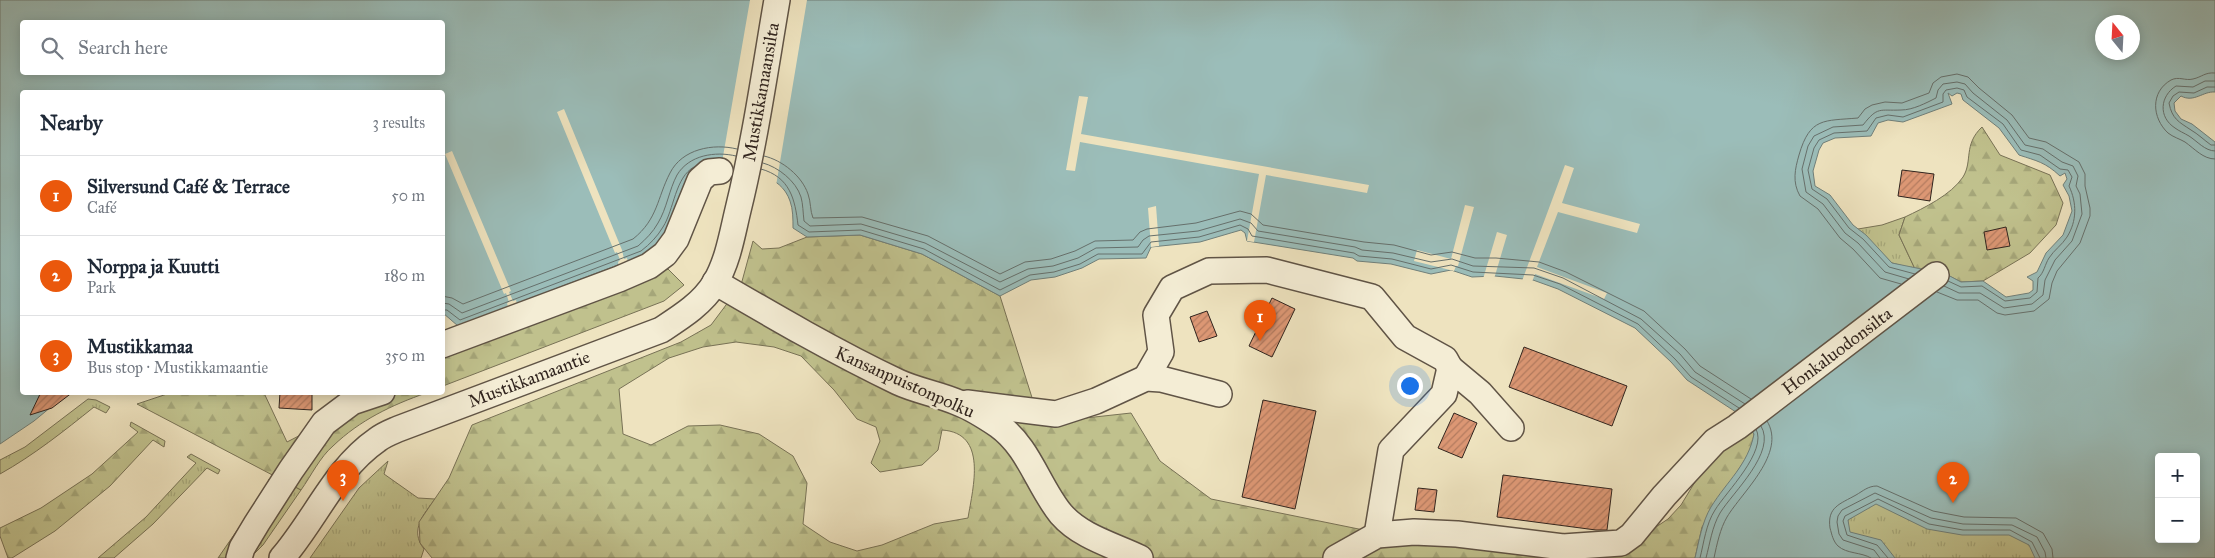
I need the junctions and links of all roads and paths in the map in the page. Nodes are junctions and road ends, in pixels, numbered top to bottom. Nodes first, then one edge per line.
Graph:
1 (777, 0) edge
2 (720, 171) dead end
3 (744, 184) joint
4 (1936, 275) dead end
5 (715, 282) junction
6 (445, 344) edge
7 (1450, 368) junction
8 (1146, 378) junction
9 (1219, 394) dead end
10 (373, 395) edge
11 (960, 403) junction
12 (1511, 428) dead end
13 (1377, 535) junction
14 (239, 558) edge
15 (282, 558) edge
16 (1140, 558) edge
17 (1336, 558) edge

1 - 3 street, Mustikkamaansilta
2 - 6 street
3 - 5 street, Mustikkamaantie
4 - 13 street, Honkaluodonsilta
5 - 11 street, Kansanpuistonpolku
5 - 15 street, Mustikkamaantie
7 - 8 street
7 - 12 street
7 - 13 street
8 - 9 street
8 - 11 street
10 - 14 street
11 - 16 street, Kansanpuistonpolku
13 - 17 street

